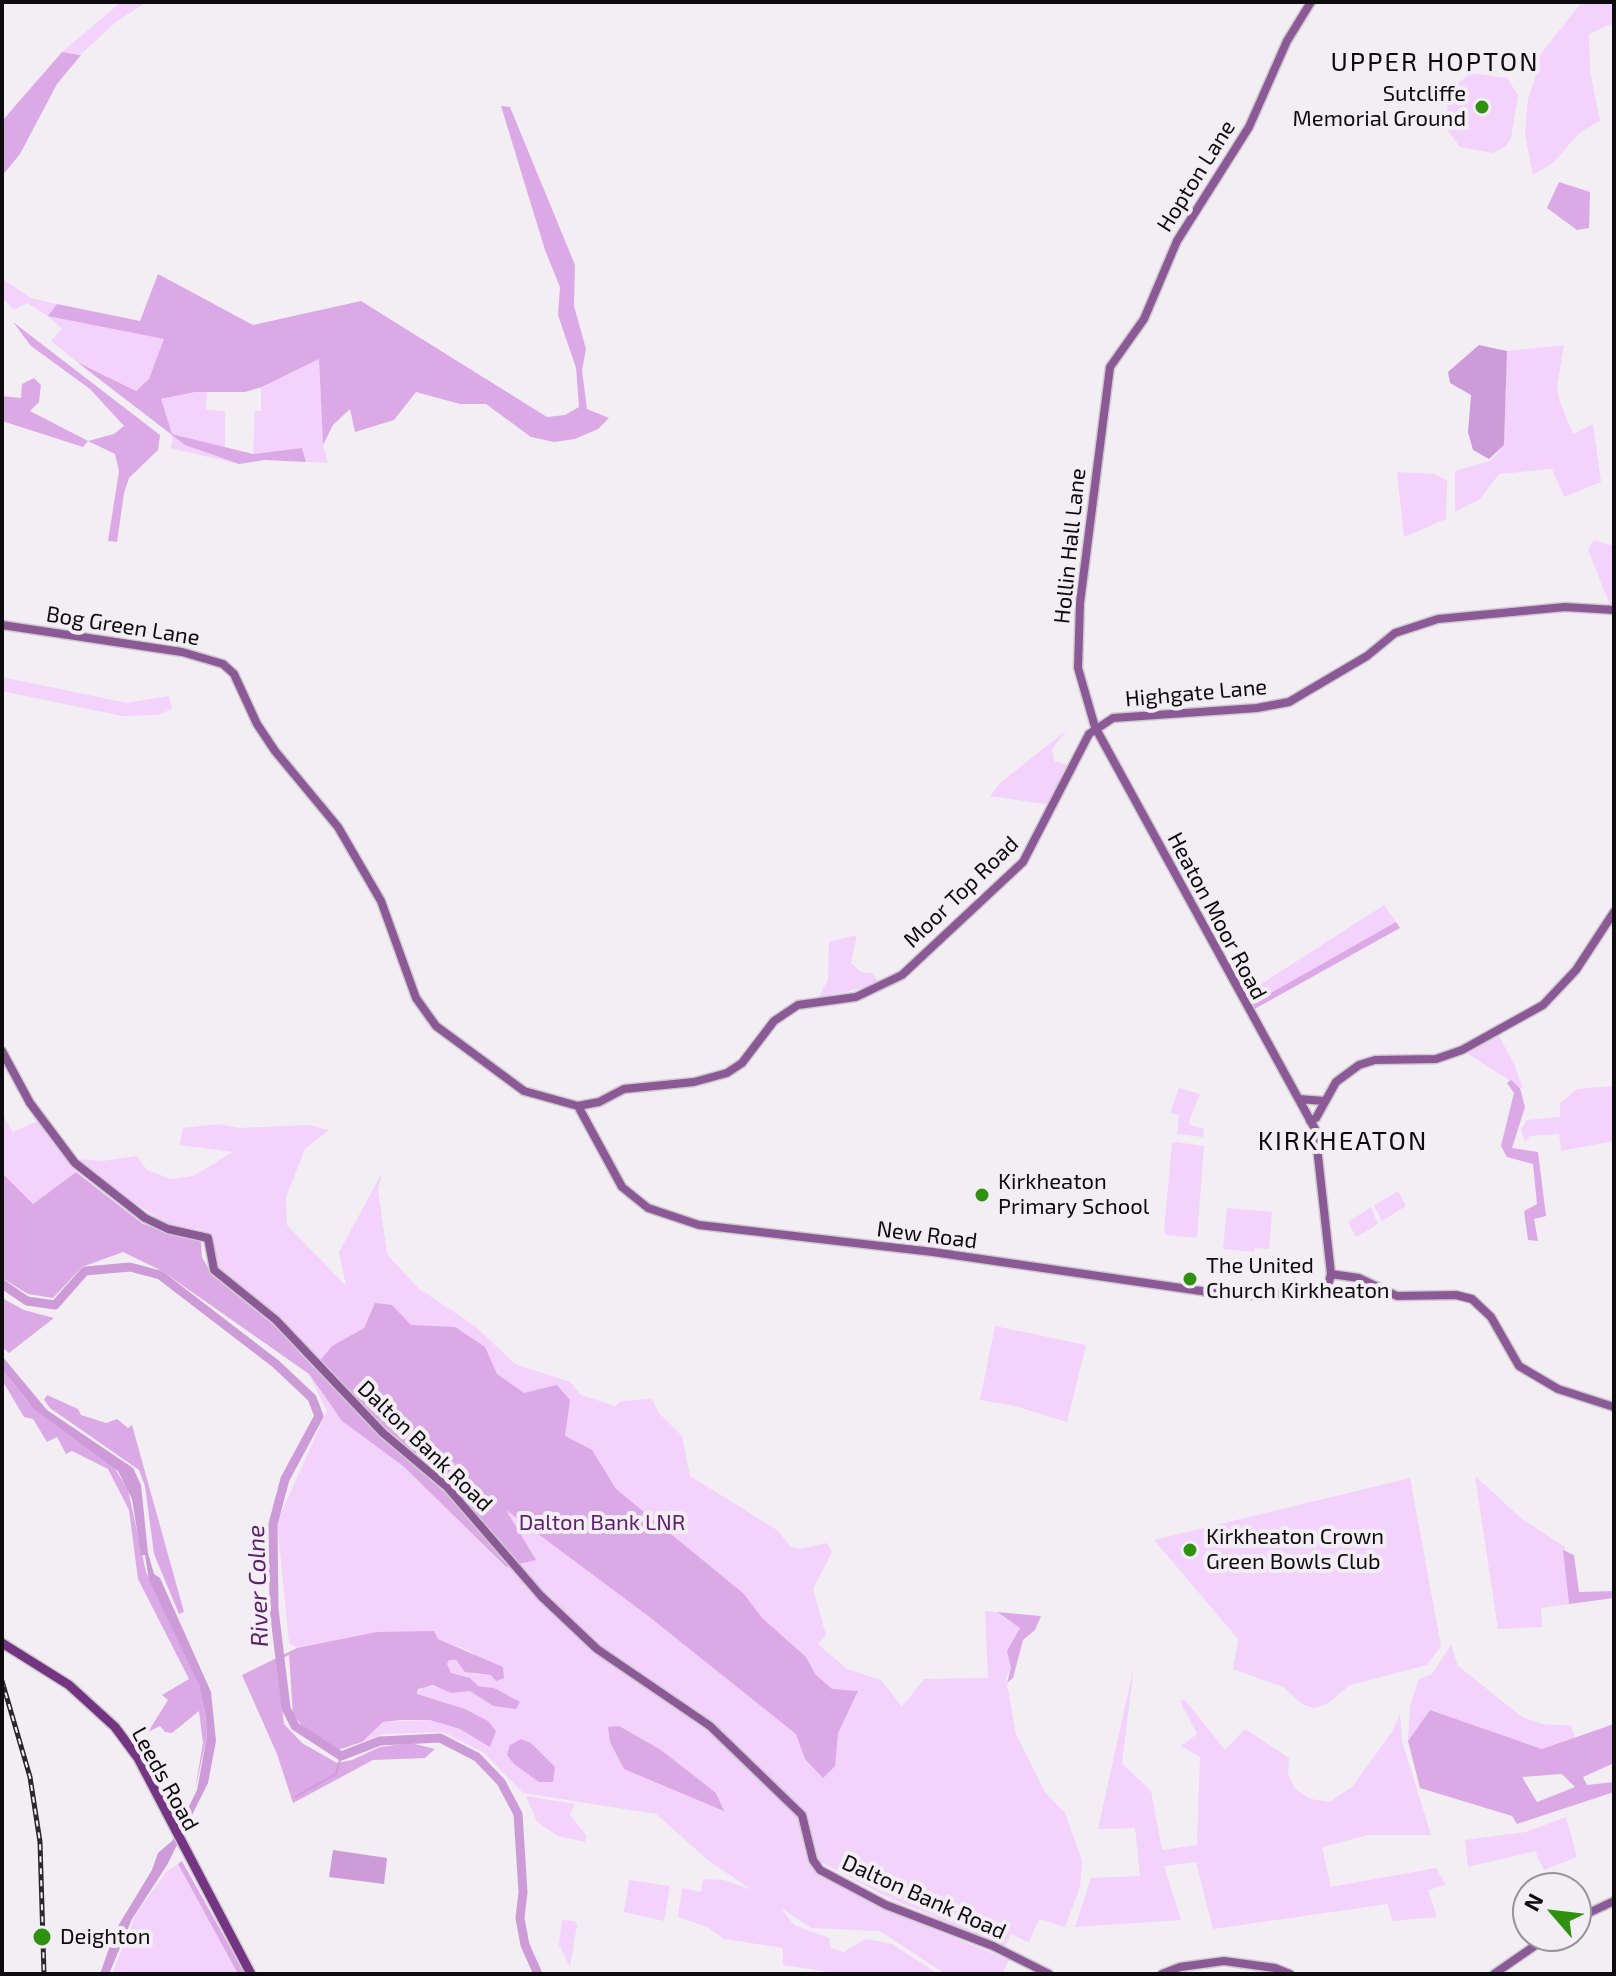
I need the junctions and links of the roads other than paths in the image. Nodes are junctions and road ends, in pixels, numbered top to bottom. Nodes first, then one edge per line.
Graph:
1 (1311, 2) edge
2 (1110, 367) joint
3 (1614, 610) edge
4 (2, 625) edge
5 (1095, 727) junction
6 (1614, 912) edge
7 (2, 1051) edge
8 (1299, 1099) junction
9 (1324, 1101) junction
10 (578, 1106) junction
11 (1310, 1121) junction
12 (1331, 1274) junction
13 (1614, 1407) edge
14 (2, 1643) edge
15 (1614, 1901) edge
16 (1592, 1911) edge
17 (1526, 1952) edge
18 (1047, 1973) edge
19 (251, 1974) edge
20 (1162, 1974) edge
21 (1290, 1974) edge
22 (1494, 1974) edge

1 - 2 street, Hopton Lane
2 - 5 street, Hollin Hall Lane
3 - 5 street, Highgate Lane
4 - 10 street, Bog Green Lane
5 - 8 street, Heaton Moor Road
5 - 10 street, Moor Top Road
6 - 9 street
7 - 18 street, Dalton Bank Road
8 - 9 street
8 - 11 street, Heaton Moor Road
9 - 11 street
10 - 12 street, New Road
11 - 12 street, Heaton Moor Road
12 - 13 street
14 - 19 main road, Leeds Road
15 - 16 street
17 - 22 street
20 - 21 street

